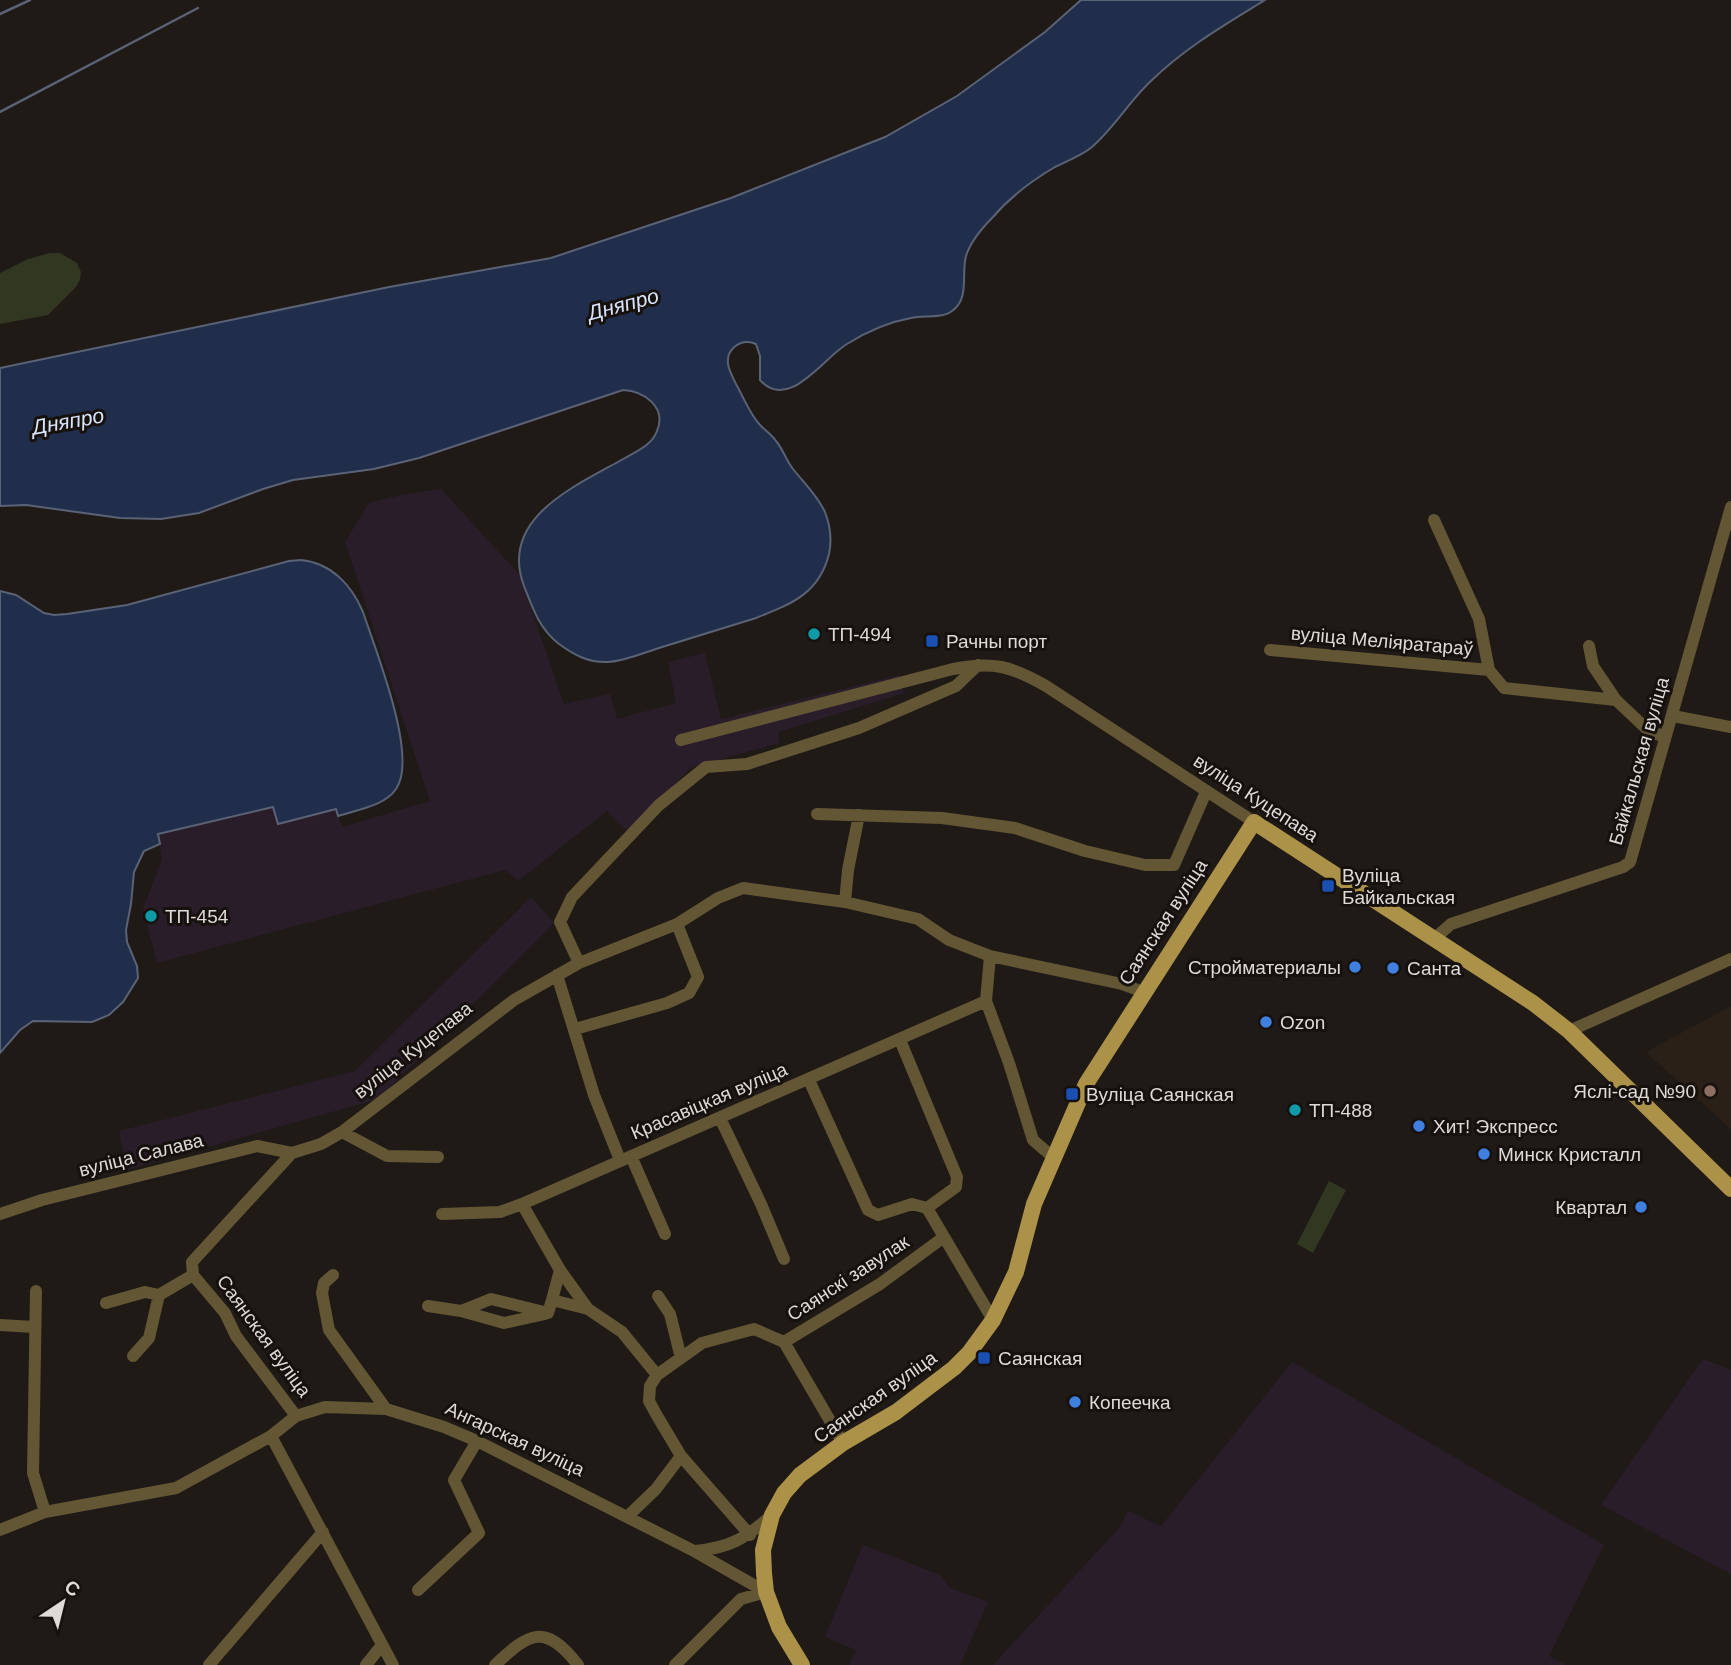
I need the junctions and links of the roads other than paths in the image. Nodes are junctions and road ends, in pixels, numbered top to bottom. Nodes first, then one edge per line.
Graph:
1 (1731, 506) edge
2 (1434, 520) dead end
3 (1589, 646) dead end
4 (1270, 650) dead end
5 (978, 664) junction
6 (1489, 670) junction
7 (1616, 700) junction
8 (1672, 716) junction
9 (1731, 727) edge
10 (1667, 735) junction
11 (681, 740) dead end
12 (1206, 792) junction
13 (817, 814) dead end
14 (859, 815) junction
15 (1254, 822) junction
16 (845, 902) junction
17 (677, 924) junction
18 (1434, 939) junction
19 (990, 956) junction
20 (1731, 959) edge
21 (579, 963) junction
22 (557, 975) junction
23 (1143, 992) junction
24 (986, 1001) junction
25 (575, 1029) junction
26 (1569, 1031) junction
27 (900, 1040) junction
28 (809, 1080) junction
29 (720, 1118) junction
30 (342, 1132) junction
31 (292, 1153) junction
32 (438, 1157) dead end
33 (625, 1158) junction
34 (1054, 1158) junction
35 (1731, 1189) edge
36 (522, 1205) junction
37 (927, 1208) junction
38 (0, 1214) edge
39 (442, 1214) dead end
40 (665, 1234) dead end
41 (944, 1237) junction
42 (784, 1259) dead end
43 (560, 1270) junction
44 (193, 1275) junction
45 (333, 1275) dead end
46 (36, 1291) dead end
47 (159, 1295) junction
48 (658, 1296) dead end
49 (552, 1300) junction
50 (106, 1303) dead end
51 (428, 1306) dead end
52 (588, 1309) junction
53 (461, 1311) junction
54 (548, 1313) junction
55 (993, 1320) junction
56 (0, 1325) edge
57 (34, 1327) junction
58 (784, 1342) junction
59 (133, 1356) dead end
60 (681, 1358) junction
61 (657, 1374) junction
62 (386, 1409) junction
63 (296, 1416) junction
64 (271, 1436) junction
65 (477, 1441) junction
66 (843, 1443) junction
67 (681, 1456) junction
68 (45, 1512) junction
69 (772, 1515) junction
70 (627, 1517) junction
71 (0, 1530) edge
72 (323, 1532) junction
73 (750, 1535) junction
74 (694, 1551) junction
75 (418, 1590) dead end
76 (766, 1592) junction
77 (382, 1645) junction
78 (209, 1665) edge
79 (366, 1665) edge
80 (393, 1665) edge
81 (495, 1665) edge
82 (578, 1665) edge
83 (675, 1665) edge
84 (802, 1665) edge

1 - 8 street, Байкальская вуліца
2 - 6 street, вуліца Меліяратараў
3 - 7 street
4 - 6 street, вуліца Меліяратараў
5 - 11 street, вуліца Куцепава
5 - 12 street, вуліца Куцепава
5 - 21 street
6 - 7 street, вуліца Меліяратараў
7 - 10 street
8 - 9 street
8 - 10 street, Байкальская вуліца
10 - 18 street, Байкальская вуліца
12 - 14 street
12 - 15 street, вуліца Куцепава
13 - 14 street
14 - 16 street
15 - 18 main road, вуліца Куцепава
15 - 23 main road, Саянская вуліца
16 - 17 street
16 - 19 street
17 - 21 street
17 - 25 street
18 - 26 main road, вуліца Куцепава
19 - 23 street
19 - 24 street
20 - 26 street
21 - 22 street
22 - 25 street
22 - 30 street, вуліца Куцепава
23 - 34 main road, Саянская вуліца
24 - 27 street, Красавіцкая вуліца
24 - 34 street
25 - 33 street
26 - 35 main road, вуліца Куцепава
27 - 28 street, Красавіцкая вуліца
27 - 37 street
28 - 29 street, Красавіцкая вуліца
28 - 37 street
29 - 33 street, Красавіцкая вуліца
29 - 42 street
30 - 31 street, вуліца Куцепава
30 - 32 street
31 - 38 street, вуліца Салава
31 - 44 street, Саянская вуліца
33 - 36 street, Красавіцкая вуліца
33 - 40 street
34 - 55 main road, Саянская вуліца
36 - 39 street, Красавіцкая вуліца
36 - 43 street
37 - 41 street
41 - 55 street
41 - 58 street, Саянскі завулак
43 - 49 street
43 - 52 street
44 - 47 street
44 - 63 street, Саянская вуліца
45 - 62 street
46 - 57 street
47 - 50 street
47 - 59 street
48 - 60 street
49 - 52 street
49 - 54 street
51 - 53 street
52 - 61 street
53 - 54 street
53 - 54 street
55 - 66 main road, Саянская вуліца
56 - 57 street
57 - 68 street
58 - 60 street, Саянскі завулак
58 - 66 street
60 - 61 street, Саянскі завулак
61 - 67 street
62 - 63 street, Ангарская вуліца
62 - 65 street, Ангарская вуліца
63 - 64 street, Ангарская вуліца
64 - 68 street, Ангарская вуліца
64 - 72 street
65 - 70 street, Ангарская вуліца
65 - 75 street
66 - 69 main road, Саянская вуліца
67 - 70 street
67 - 73 street
68 - 71 street, Ангарская вуліца
69 - 73 street
69 - 76 main road, Саянская вуліца
70 - 74 street, Ангарская вуліца
72 - 77 street
72 - 78 street
73 - 74 street
74 - 76 street, Ангарская вуліца
76 - 83 street
76 - 84 main road
77 - 79 street
77 - 80 street
81 - 82 street

